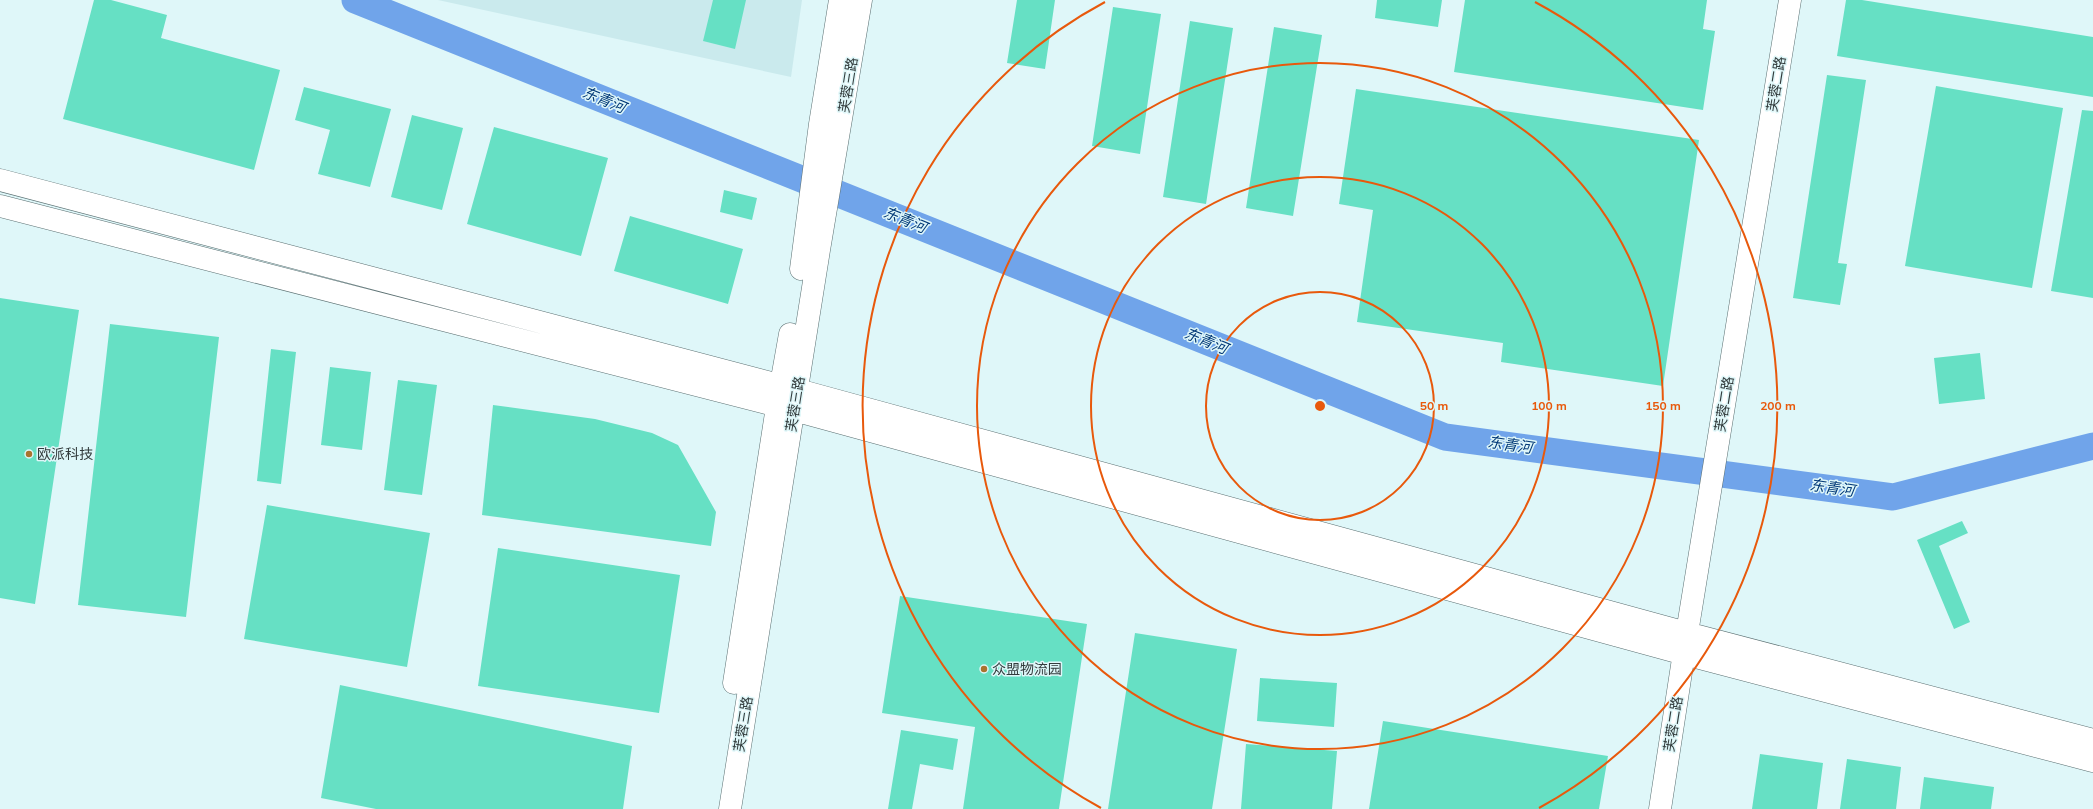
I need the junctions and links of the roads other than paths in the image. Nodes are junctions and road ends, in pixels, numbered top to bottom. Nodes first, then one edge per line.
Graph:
1 (840, 0) edge
2 (861, 0) edge
3 (1790, 0) edge
4 (831, 125) junction
5 (0, 180) edge
6 (0, 206) edge
7 (787, 398) junction
8 (1685, 644) junction
9 (2093, 740) edge
10 (2093, 761) edge
11 (714, 809) edge
12 (730, 809) edge
13 (1660, 809) edge

1 - 4 main road, 芙蓉三路
2 - 4 main road, 芙蓉三路
3 - 8 main road, 芙蓉二路
4 - 7 main road, 芙蓉三路
5 - 7 main road
6 - 7 main road
7 - 8 main road
7 - 11 main road, 芙蓉三路
7 - 12 main road, 芙蓉三路
8 - 9 main road
8 - 10 main road
8 - 13 main road, 芙蓉二路

